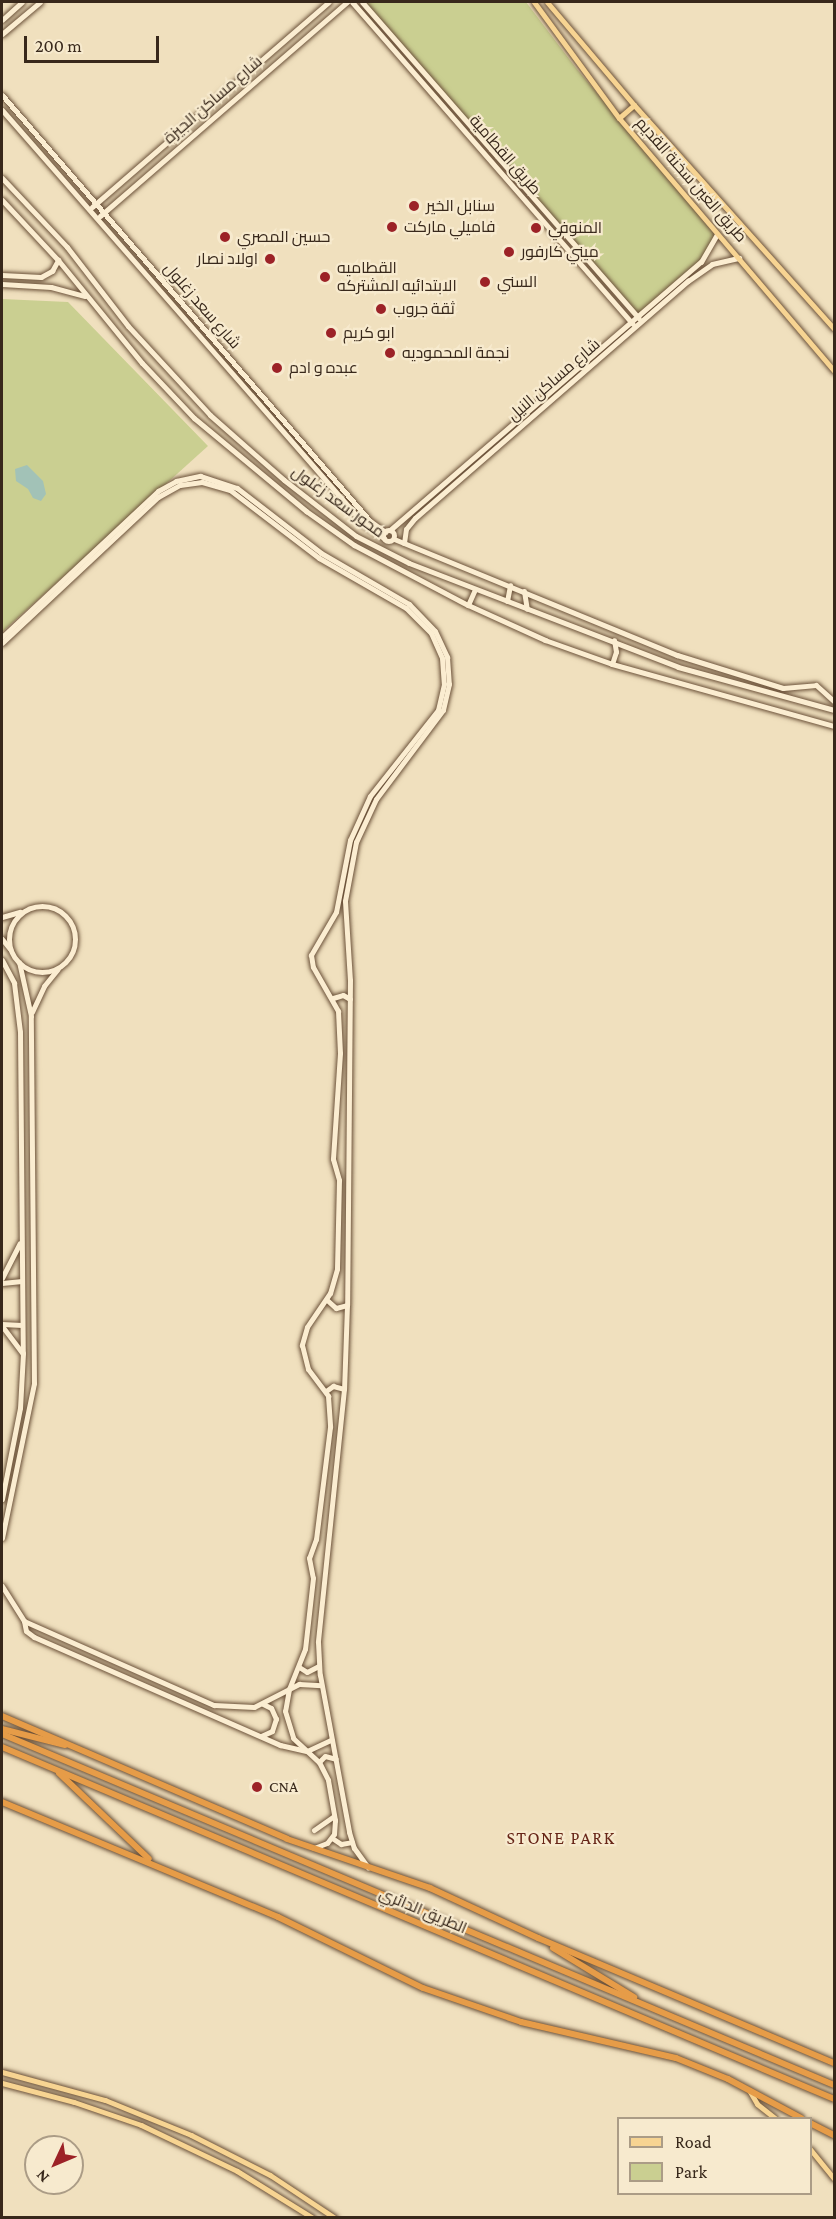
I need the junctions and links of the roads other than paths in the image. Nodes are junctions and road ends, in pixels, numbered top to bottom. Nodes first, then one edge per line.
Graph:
1 (22, 2) edge
2 (40, 2) edge
3 (329, 2) edge
4 (347, 2) edge
5 (352, 2) edge
6 (362, 2) edge
7 (534, 2) edge
8 (548, 2) edge
9 (2, 20) edge
10 (2, 34) edge
11 (2, 95) edge
12 (634, 105) junction
13 (2, 110) edge
14 (619, 118) junction
15 (2, 178) edge
16 (2, 200) edge
17 (95, 205) junction
18 (89, 210) junction
19 (103, 213) junction
20 (96, 219) junction
21 (717, 234) junction
22 (739, 258) junction
23 (58, 260) junction
24 (2, 275) edge
25 (41, 277) junction
26 (2, 284) edge
27 (43, 287) junction
28 (87, 297) junction
29 (640, 319) junction
30 (634, 325) junction
31 (834, 329) edge
32 (834, 371) edge
33 (173, 376) junction
34 (165, 387) junction
35 (360, 508) junction
36 (354, 513) junction
37 (388, 531) junction
38 (384, 538) junction
39 (394, 539) junction
40 (404, 543) junction
41 (510, 585) junction
42 (475, 589) junction
43 (524, 591) junction
44 (507, 601) junction
45 (468, 606) junction
46 (527, 609) junction
47 (2, 637) edge
48 (614, 640) junction
49 (2, 643) edge
50 (612, 664) junction
51 (834, 701) edge
52 (834, 710) edge
53 (834, 726) edge
54 (25, 911) junction
55 (2, 916) edge
56 (332, 920) junction
57 (345, 922) junction
58 (2, 939) edge
59 (11, 950) junction
60 (2, 960) edge
61 (19, 962) junction
62 (60, 967) junction
63 (333, 998) junction
64 (350, 999) junction
65 (31, 1016) junction
66 (22, 1239) junction
67 (2, 1278) edge
68 (22, 1281) junction
69 (2, 1283) edge
70 (327, 1300) junction
71 (347, 1305) junction
72 (22, 1324) junction
73 (2, 1325) edge
74 (23, 1353) junction
75 (344, 1389) junction
76 (326, 1391) junction
77 (2, 1485) edge
78 (2, 1499) edge
79 (2, 1538) edge
80 (2, 1586) edge
81 (24, 1621) junction
82 (319, 1666) junction
83 (299, 1667) junction
84 (321, 1685) junction
85 (289, 1689) junction
86 (263, 1704) junction
87 (2, 1716) edge
88 (2, 1729) edge
89 (2, 1734) edge
90 (261, 1736) junction
91 (331, 1740) junction
92 (2, 1747) edge
93 (78, 1747) junction
94 (307, 1751) junction
95 (336, 1759) junction
96 (319, 1762) junction
97 (54, 1769) junction
98 (2, 1802) edge
99 (334, 1814) junction
100 (314, 1830) dead end
101 (332, 1838) junction
102 (352, 1842) junction
103 (314, 1848) junction
104 (157, 1865) junction
105 (369, 1868) junction
106 (538, 1938) junction
107 (653, 2008) junction
108 (834, 2062) edge
109 (2, 2072) edge
110 (2, 2083) edge
111 (834, 2085) edge
112 (749, 2090) junction
113 (834, 2099) edge
114 (774, 2117) edge
115 (799, 2117) edge
116 (812, 2124) edge
117 (834, 2135) edge
118 (812, 2152) edge
119 (834, 2179) edge
120 (313, 2217) edge
121 (335, 2217) edge

1 - 9 street
2 - 10 street
3 - 17 street, شارع مساكن الجيزة
4 - 19 street, شارع مساكن الجيزة
5 - 30 street, طريق القطامية
6 - 29 street, طريق القطامية
7 - 14 main road, طريق العين سخنة القديم
8 - 12 main road, طريق العين سخنة القديم
11 - 17 street, شارع سعد زغلول
12 - 14 main road
12 - 31 main road, طريق العين سخنة القديم
13 - 18 street, شارع سعد زغلول
14 - 21 main road, طريق العين سخنة القديم
15 - 33 street, محور سعد زغلول
16 - 23 street, محور سعد زغلول
17 - 18 street, شارع مساكن الجيزة
17 - 19 street, شارع سعد زغلول
18 - 20 street, شارع سعد زغلول
19 - 20 street, شارع مساكن الجيزة
19 - 35 street, شارع سعد زغلول
20 - 36 street, شارع سعد زغلول
21 - 22 main road, طريق العين سخنة القديم
21 - 29 street, شارع مساكن النيل
22 - 29 street, شارع مساكن النيل
22 - 32 main road, طريق العين سخنة القديم
23 - 25 street
23 - 28 street, محور سعد زغلول
24 - 25 street
25 - 27 street
26 - 27 street
27 - 28 street
28 - 34 street, محور سعد زغلول
29 - 30 street, شارع مساكن النيل
30 - 37 street, شارع مساكن النيل
30 - 40 street, شارع مساكن النيل
33 - 34 street
33 - 42 street, محور سعد زغلول
34 - 45 street, محور سعد زغلول
35 - 36 street
35 - 37 street, شارع سعد زغلول
36 - 38 street, شارع سعد زغلول
37 - 38 street
37 - 39 street
38 - 39 street
39 - 40 street
40 - 41 street
41 - 43 street
41 - 44 street
42 - 44 street, محور سعد زغلول
42 - 45 street
43 - 46 street
43 - 51 street
44 - 46 street, محور سعد زغلول
45 - 50 street, محور سعد زغلول
46 - 48 street, محور سعد زغلول
47 - 57 street
48 - 50 street
48 - 52 street, محور سعد زغلول
49 - 56 street
50 - 53 street, محور سعد زغلول
54 - 55 street
54 - 59 street
54 - 62 street
56 - 57 street
56 - 63 street
57 - 64 street
58 - 59 street
59 - 61 street
60 - 66 street
61 - 62 street
61 - 65 street
62 - 65 street
63 - 64 street
63 - 70 street
64 - 71 street
65 - 79 street
66 - 67 street
66 - 68 street
68 - 69 street
68 - 72 street
70 - 71 street
70 - 76 street
71 - 75 street
72 - 73 street
72 - 74 street
73 - 74 street
74 - 77 street
75 - 76 street
75 - 82 street
76 - 83 street
77 - 78 street
80 - 81 street
81 - 86 street
81 - 90 street
82 - 83 street
82 - 84 street
83 - 85 street
84 - 85 street
84 - 91 street
85 - 86 street
85 - 94 street
86 - 90 street
87 - 93 highway, الطريق الدائري
88 - 93 highway
89 - 107 highway, الطريق الدائري
90 - 94 street
91 - 94 street
91 - 95 street
92 - 97 highway, الطريق الدائري
93 - 103 highway, الطريق الدائري
94 - 96 street
95 - 96 street
95 - 102 street
96 - 99 street
97 - 104 highway
97 - 113 highway, الطريق الدائري
98 - 104 highway
99 - 100 street
99 - 101 street
101 - 102 street
101 - 103 street
102 - 105 street
103 - 105 highway, الطريق الدائري
104 - 112 highway
105 - 106 highway, الطريق الدائري
106 - 107 highway
106 - 108 highway, الطريق الدائري
107 - 111 highway, الطريق الدائري
109 - 121 main road
110 - 120 main road
112 - 114 main road
112 - 115 highway
116 - 117 highway
118 - 119 main road

